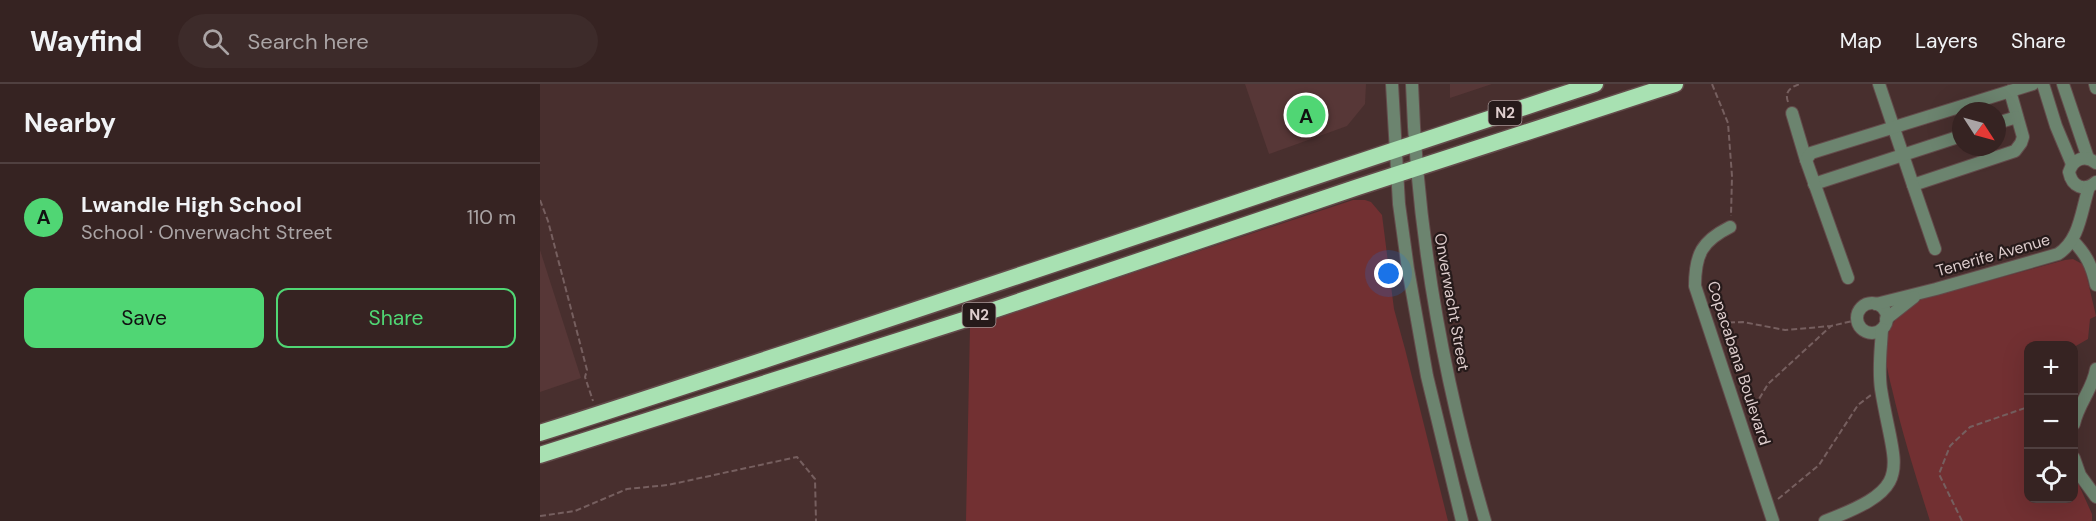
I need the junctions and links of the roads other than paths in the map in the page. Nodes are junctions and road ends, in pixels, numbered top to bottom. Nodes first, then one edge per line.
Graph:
1 (1392, 84) edge
2 (1412, 84) edge
3 (1595, 84) edge
4 (1675, 84) edge
5 (1879, 84) edge
6 (2033, 84) edge
7 (2043, 84) edge
8 (2063, 84) edge
9 (2010, 91) junction
10 (1792, 113) road end
11 (2018, 117) junction
12 (2006, 120) edge
13 (1893, 127) junction
14 (1952, 139) edge
15 (1416, 142) junction
16 (1396, 149) junction
17 (1903, 155) junction
18 (2093, 159) edge
19 (1806, 160) junction
20 (2072, 164) junction
21 (1418, 168) junction
22 (1398, 175) junction
23 (2074, 183) junction
24 (1814, 184) junction
25 (1913, 184) junction
26 (2092, 185) edge
27 (2081, 212) junction
28 (1730, 227) road end
29 (2073, 241) junction
30 (1935, 249) dead end
31 (1848, 278) dead end
32 (2096, 285) edge
33 (1917, 294) junction
34 (1876, 304) junction
35 (1884, 324) junction
36 (1866, 332) junction
37 (1879, 358) junction
38 (2096, 369) edge
39 (2078, 410) edge
40 (540, 433) edge
41 (540, 455) edge
42 (2078, 470) edge
43 (2096, 497) edge
44 (1462, 521) edge
45 (1485, 521) edge
46 (1773, 521) edge
47 (1825, 521) edge

1 - 16 street
2 - 15 street, Onverwacht Street
3 - 15 highway, N2
4 - 21 highway, N2
5 - 13 street
6 - 9 street
7 - 20 street
8 - 18 street
9 - 11 street
9 - 13 street
10 - 19 street
11 - 12 street
11 - 25 street
13 - 17 street
13 - 19 street
14 - 17 street
15 - 16 highway, N2
15 - 21 street, Onverwacht Street
16 - 22 street
16 - 40 highway, N2
17 - 24 street
17 - 25 street
18 - 20 street
19 - 24 street
20 - 23 street, Tenerife Avenue
21 - 22 highway, N2
21 - 45 street, Onverwacht Street
22 - 41 highway, N2
22 - 44 street
23 - 26 street
23 - 27 street, Tenerife Avenue
24 - 31 street
25 - 30 street
26 - 27 street, Tenerife Avenue
27 - 29 street, Tenerife Avenue
28 - 46 street, Copacabana Boulevard
29 - 32 street, Tenerife Avenue
29 - 33 street, Tenerife Avenue
33 - 34 street, Tenerife Avenue
33 - 35 street, Tenerife Avenue
34 - 35 street
34 - 36 street
35 - 36 street
35 - 37 street
36 - 37 street
37 - 47 street
38 - 39 street
42 - 43 street

